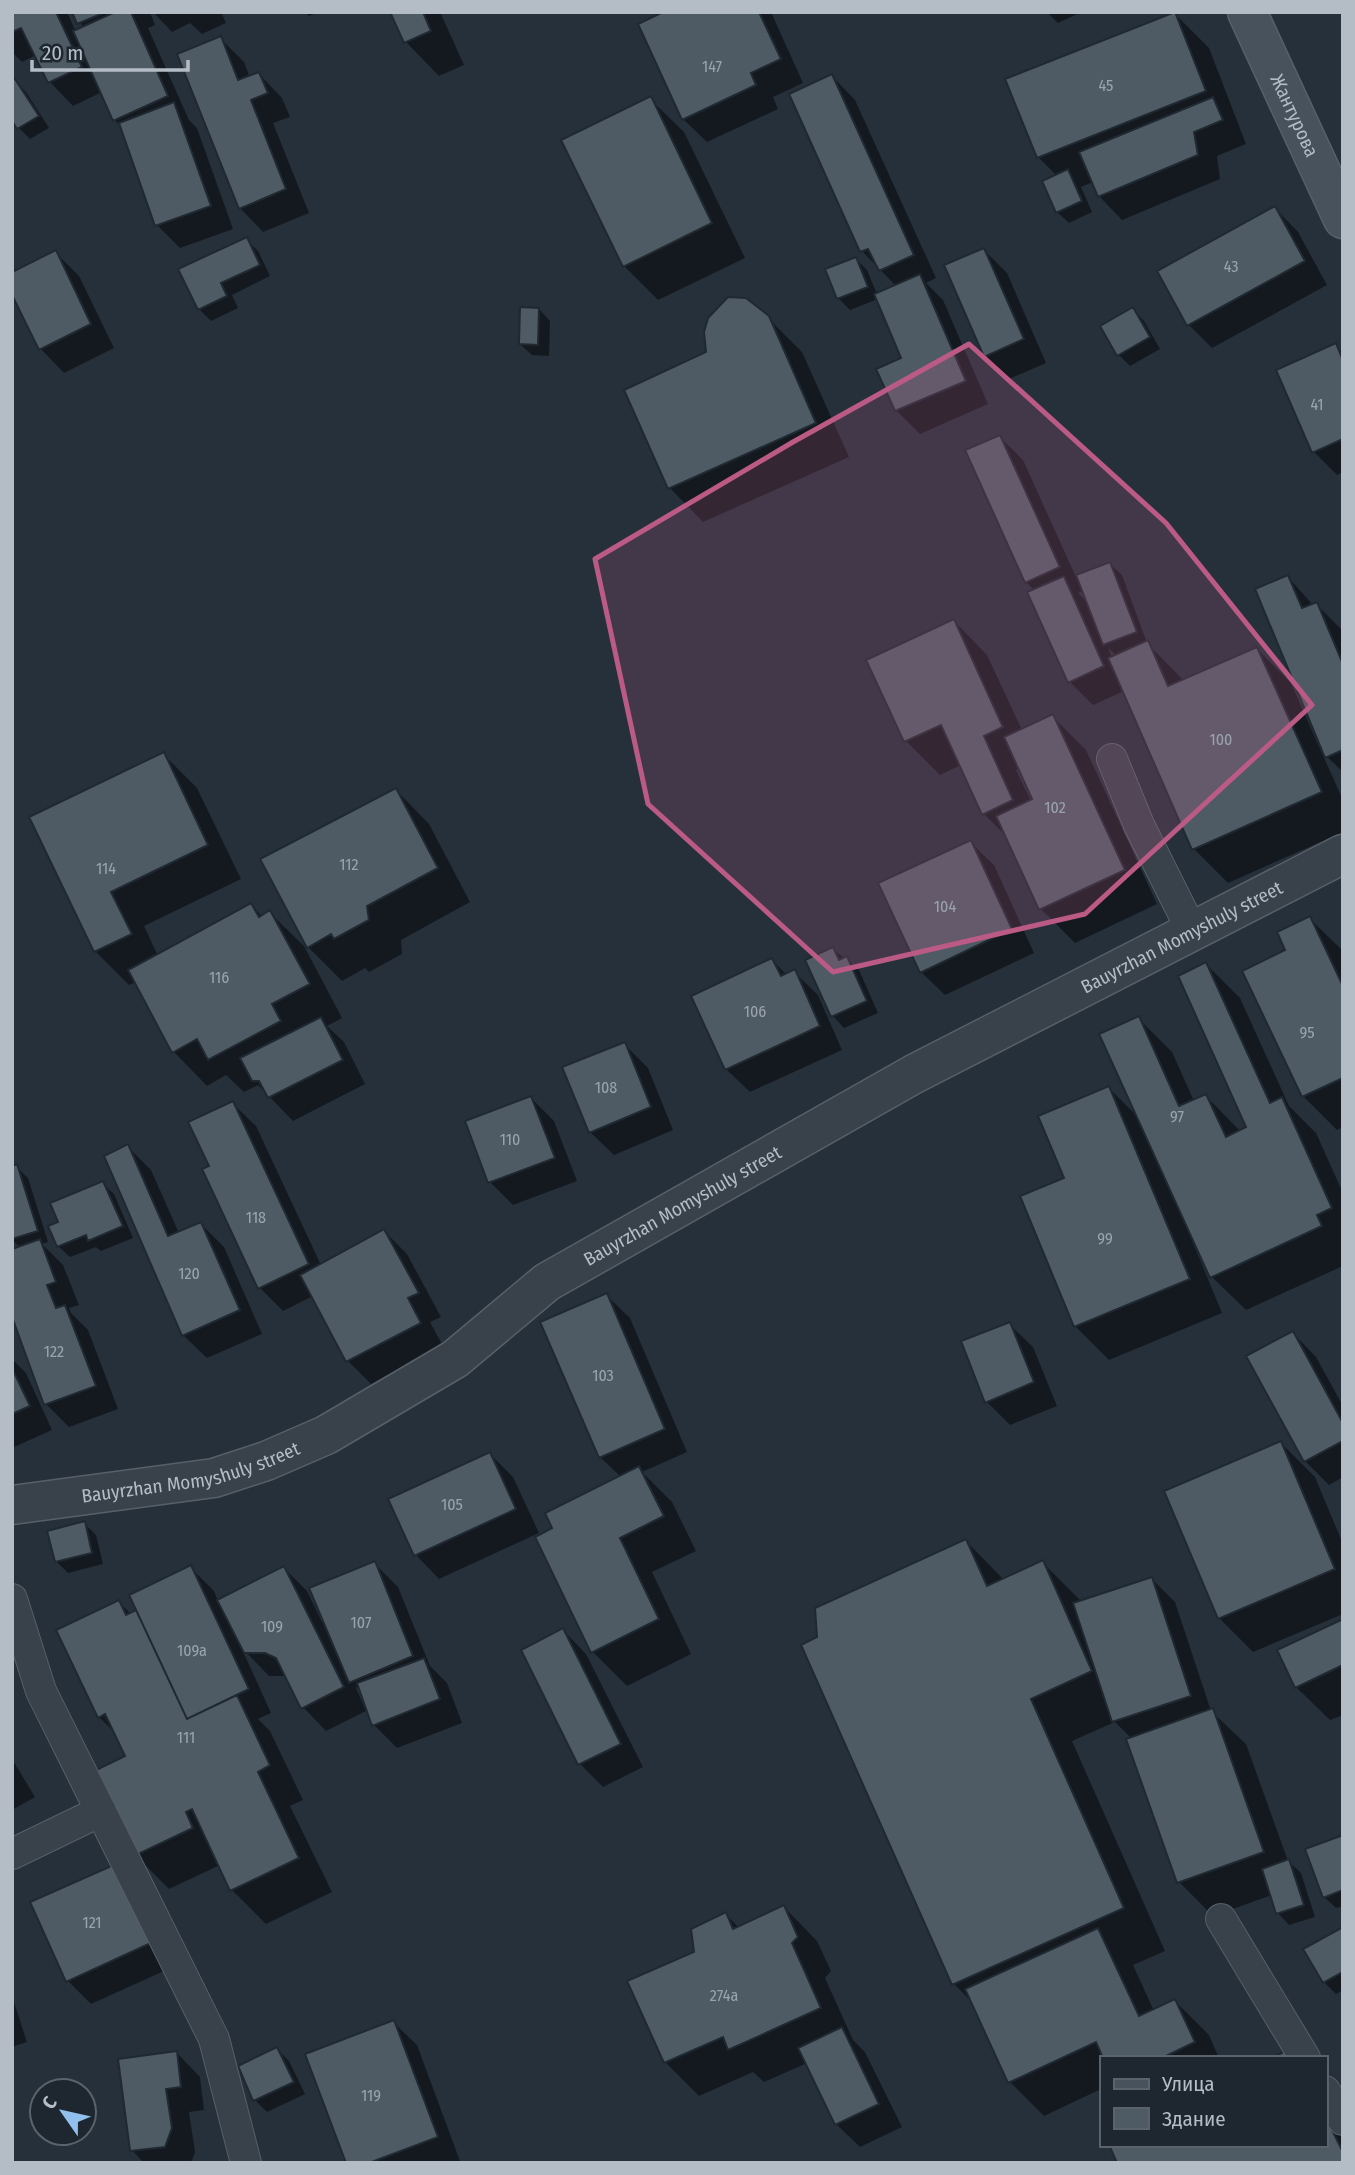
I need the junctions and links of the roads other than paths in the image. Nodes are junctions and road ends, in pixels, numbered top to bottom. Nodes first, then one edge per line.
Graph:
1 (1247, 12) edge
2 (1343, 219) edge
3 (1112, 759) dead end
4 (1343, 853) edge
5 (1192, 931) junction
6 (12, 1505) edge
7 (12, 1599) edge
8 (101, 1811) junction
9 (12, 1854) edge
10 (1221, 1919) dead end
11 (1304, 2056) edge
12 (1327, 2094) edge
13 (1343, 2120) edge
14 (247, 2163) edge

1 - 2 street, Жантурова
3 - 5 lane
4 - 5 street, Bauyrzhan Momyshuly street
5 - 6 street, Bauyrzhan Momyshuly street
7 - 8 lane
8 - 9 lane
8 - 14 lane
10 - 11 lane
12 - 13 lane

